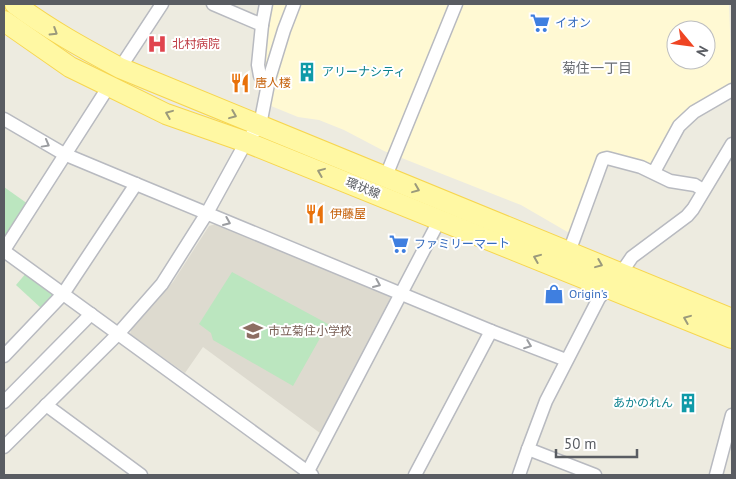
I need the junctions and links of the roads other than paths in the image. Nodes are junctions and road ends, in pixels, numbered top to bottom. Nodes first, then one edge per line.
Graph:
1 (15, 4) edge
2 (162, 4) edge
3 (213, 4) edge
4 (266, 4) edge
5 (294, 4) edge
6 (456, 4) edge
7 (4, 21) edge
8 (262, 25) junction
9 (120, 68) junction
10 (269, 79) junction
11 (108, 86) junction
12 (732, 90) edge
13 (4, 119) edge
14 (260, 125) junction
15 (246, 142) junction
16 (732, 144) edge
17 (64, 154) junction
18 (654, 172) junction
19 (386, 176) junction
20 (136, 184) junction
21 (703, 190) junction
22 (208, 213) junction
23 (440, 219) junction
24 (4, 251) edge
25 (570, 252) junction
26 (615, 280) junction
27 (63, 294) junction
28 (400, 294) junction
29 (91, 314) junction
30 (732, 319) edge
31 (491, 331) junction
32 (118, 334) junction
33 (732, 338) edge
34 (4, 356) edge
35 (566, 360) junction
36 (4, 402) edge
37 (46, 405) junction
38 (732, 415) edge
39 (4, 447) edge
40 (528, 449) junction
41 (309, 474) edge
42 (141, 475) edge
43 (415, 475) edge
44 (519, 475) edge
45 (595, 475) edge
46 (716, 475) edge

1 -> 9 main road, 環状線
2 - 9 street
3 - 8 street
4 - 8 street
5 - 10 street
6 - 19 street
7 - 11 main road, 環状線
8 - 10 street
9 -> 14 main road, 環状線
10 - 14 street
15 -> 11 main road, 環状線
11 - 17 street
12 - 18 street
13 -> 17 street
14 - 15 street
14 - 19 main road, 環状線
15 - 22 street
23 -> 15 main road, 環状線
16 - 21 street
17 - 20 street
17 - 24 street
18 - 21 street
18 - 25 street
19 -> 25 main road, 環状線
20 - 22 street
20 - 27 street
21 - 26 street
22 -> 28 street
22 - 32 street
26 -> 23 main road, 環状線
23 - 28 street
24 - 27 street
25 -> 26 main road, 環状線
26 - 30 main road, 環状線
33 -> 26 main road, 環状線
26 - 35 street
27 - 29 street
27 - 34 street
28 - 31 street
28 - 41 street
29 - 32 street
29 - 36 street
31 -> 35 street
31 - 43 street
32 - 37 street
32 - 41 street
35 - 40 street
37 - 39 street
37 - 42 street
38 - 46 street
40 - 44 street
40 - 45 street

